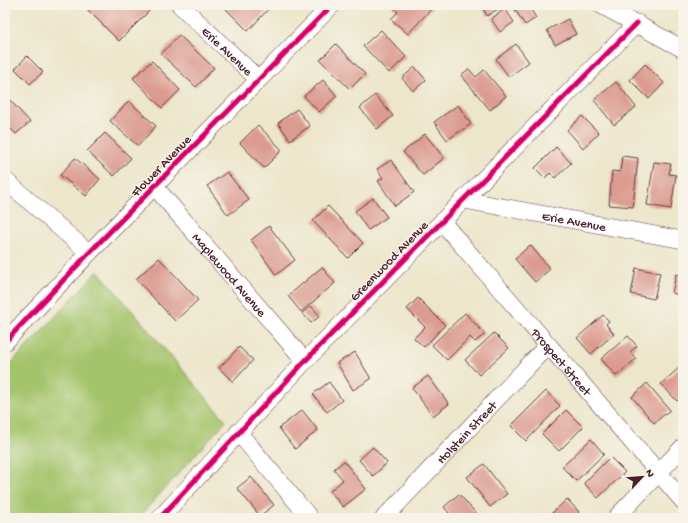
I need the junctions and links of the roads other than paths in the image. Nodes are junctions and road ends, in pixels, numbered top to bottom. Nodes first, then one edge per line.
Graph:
1 (180, 5) edge
2 (332, 5) edge
3 (601, 5) edge
4 (637, 23) junction
5 (683, 49) edge
6 (258, 79) junction
7 (5, 180) edge
8 (155, 186) junction
9 (464, 200) junction
10 (442, 222) junction
11 (683, 240) edge
12 (89, 253) junction
13 (5, 342) edge
14 (547, 346) junction
15 (305, 361) junction
16 (238, 432) junction
17 (683, 447) edge
18 (658, 474) junction
19 (683, 501) edge
20 (160, 518) edge
21 (310, 518) edge
22 (384, 518) edge
23 (616, 518) edge

1 - 6 street, Erie Avenue
2 - 6 street, Flower Avenue
3 - 4 street
4 - 5 street
4 - 9 street, Greenwood Avenue
6 - 8 street, Flower Avenue
7 - 12 street
8 - 12 street, Flower Avenue
8 - 15 street, Maplewood Avenue
9 - 10 street, Greenwood Avenue
9 - 11 street, Erie Avenue
10 - 14 street, Prospect Street
10 - 15 street, Greenwood Avenue
12 - 13 street, Flower Avenue
14 - 18 street, Prospect Street
14 - 22 street, Holstein Street
15 - 16 street, Greenwood Avenue
16 - 20 street, Greenwood Avenue
16 - 21 street
17 - 18 street
18 - 19 street, Prospect Street
18 - 23 street

